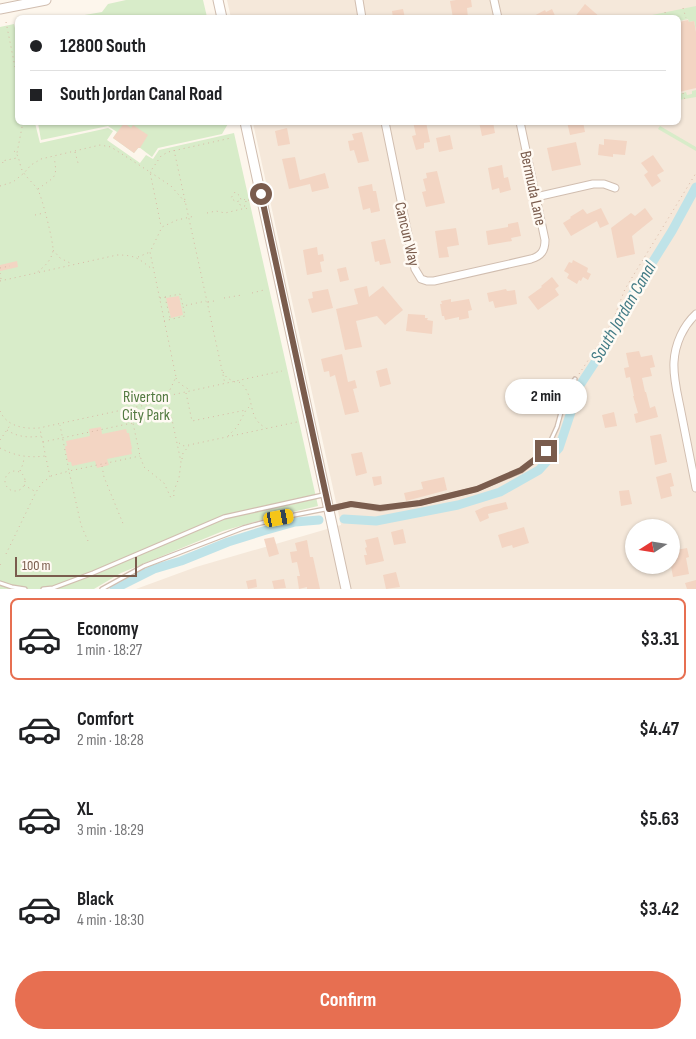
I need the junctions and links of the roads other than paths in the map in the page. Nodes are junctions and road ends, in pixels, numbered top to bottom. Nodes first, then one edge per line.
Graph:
1 (46, 0) edge
2 (218, 0) edge
3 (359, 0) edge
4 (494, 0) edge
5 (0, 9) edge
6 (221, 15) edge
7 (362, 15) edge
8 (497, 15) edge
9 (247, 125) edge
10 (385, 125) edge
11 (521, 125) edge
12 (615, 188) dead end
13 (536, 197) junction
14 (542, 253) joint
15 (696, 314) edge
16 (575, 379) road end
17 (693, 454) edge
18 (696, 488) edge
19 (326, 494) junction
20 (329, 509) junction
21 (0, 583) edge
22 (26, 589) edge
23 (43, 589) edge
24 (102, 589) edge
25 (346, 589) edge

1 - 5 street
2 - 6 street
3 - 7 street
4 - 8 street
9 - 19 street
10 - 14 street, Cancun Way
11 - 13 street, Bermuda Lane
12 - 13 street
13 - 14 street, Bermuda Lane
15 - 17 street
16 - 20 lane
17 - 18 street
19 - 20 street
19 - 23 lane
20 - 24 lane
20 - 25 street
21 - 22 lane

